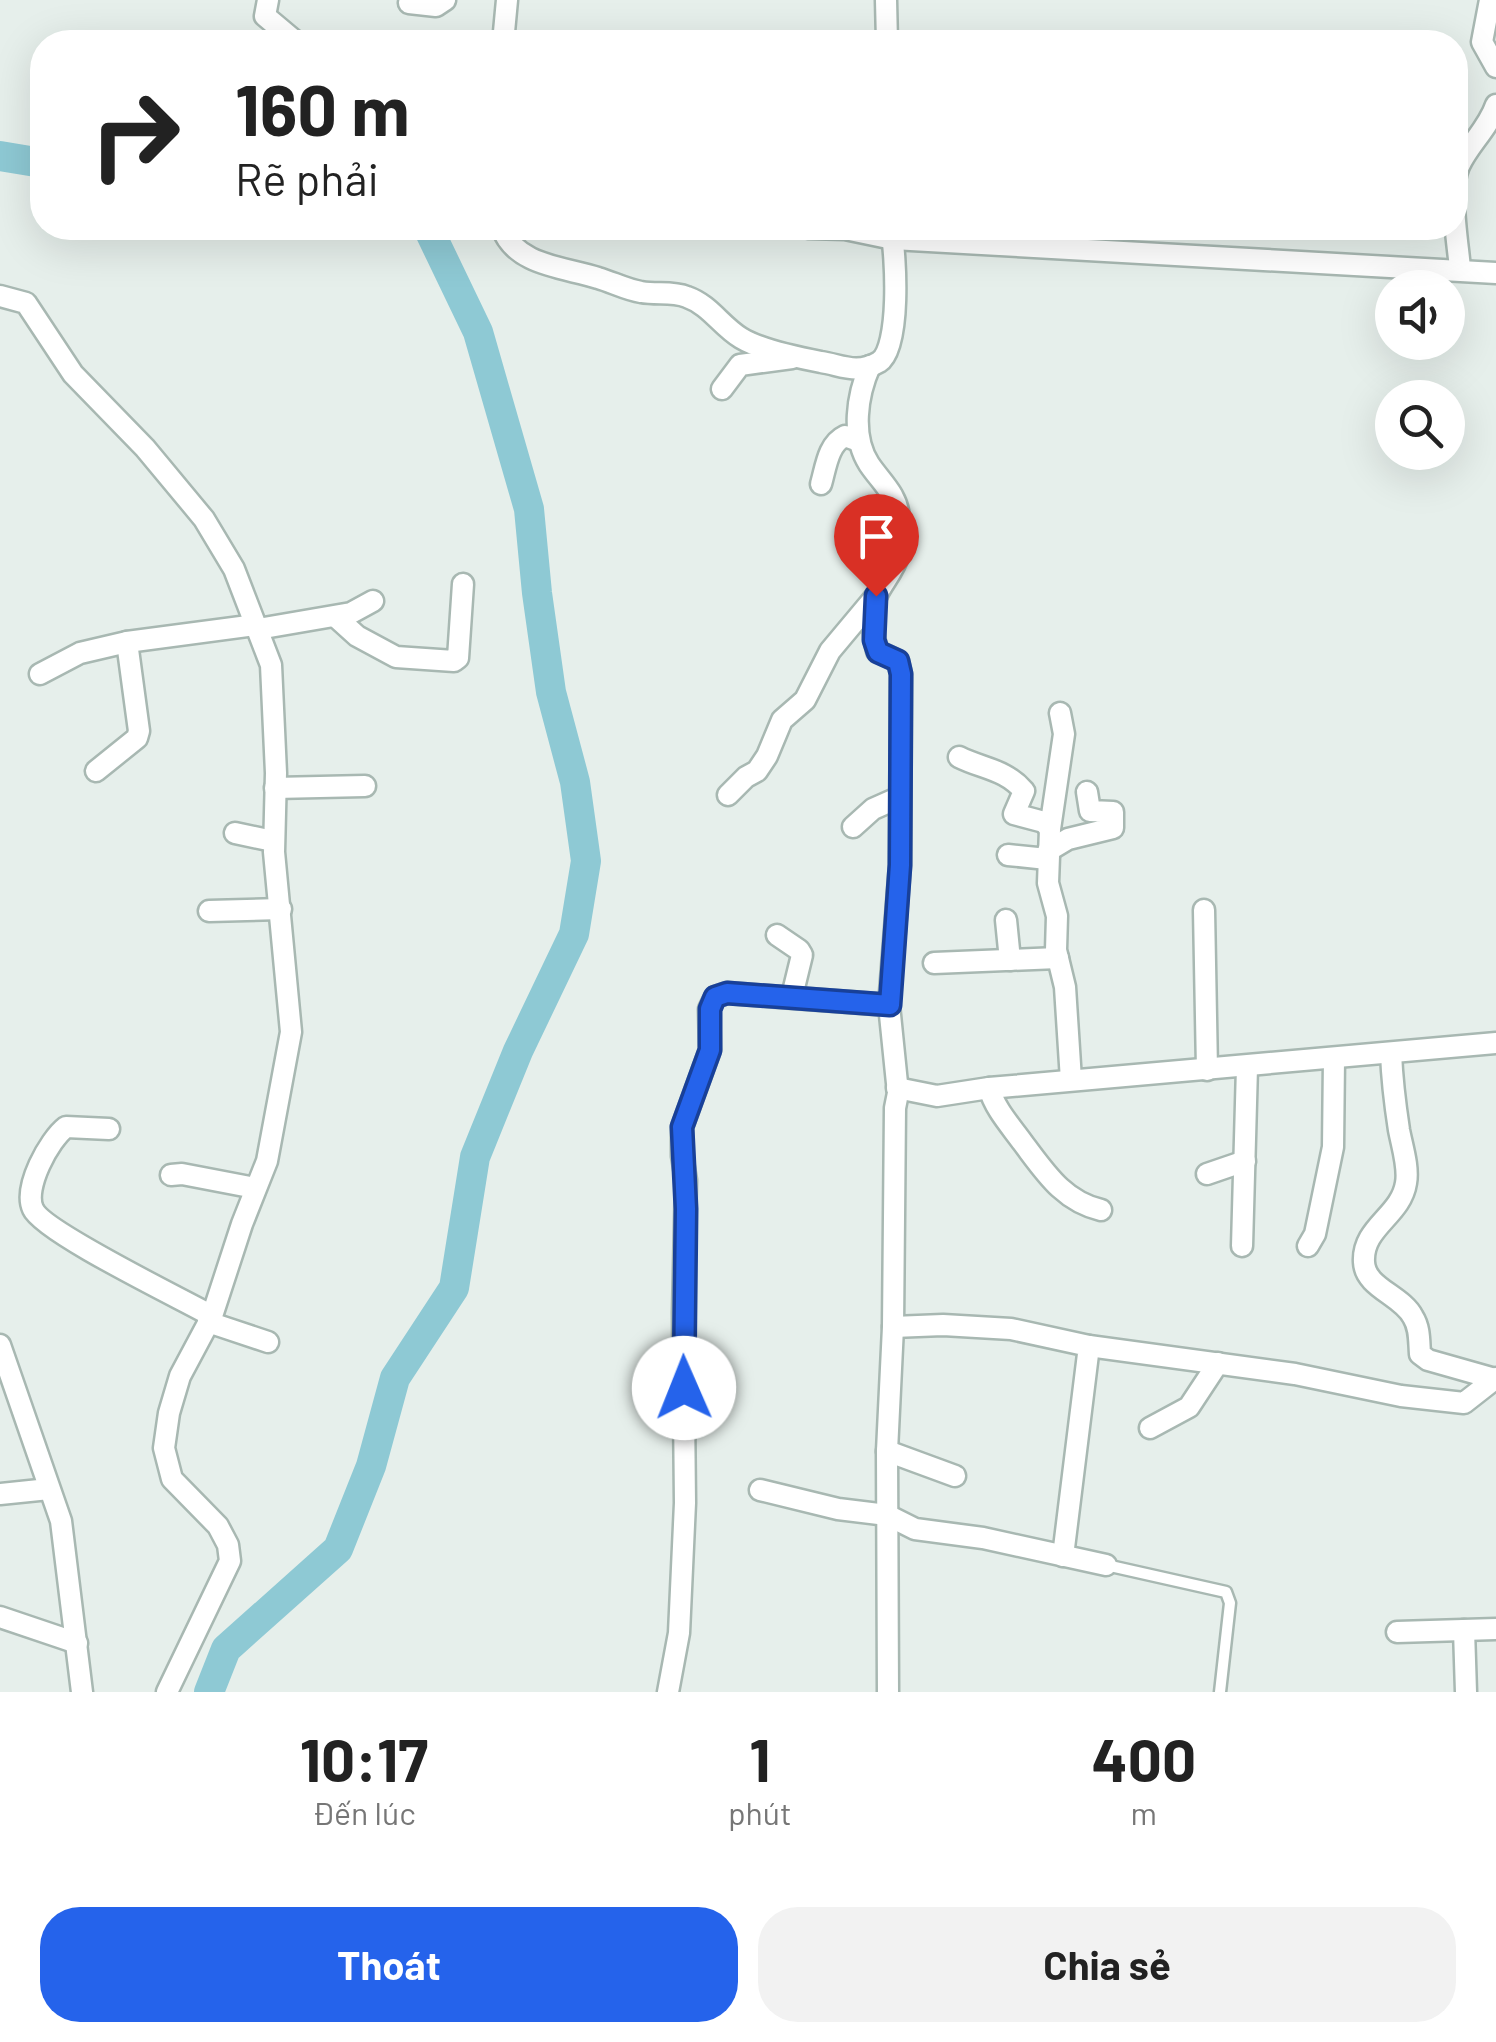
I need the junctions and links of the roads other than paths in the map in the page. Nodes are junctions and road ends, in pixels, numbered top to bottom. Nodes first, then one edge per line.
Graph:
1 (268, 0) edge
2 (445, 0) edge
3 (506, 0) edge
4 (886, 0) edge
5 (1490, 0) edge
6 (409, 3) dead end
7 (281, 30) edge
8 (504, 30) edge
9 (887, 30) edge
10 (1496, 67) edge
11 (1496, 105) edge
12 (1468, 153) edge
13 (506, 240) edge
14 (892, 240) edge
15 (1002, 240) edge
16 (1458, 240) edge
17 (1460, 269) junction
18 (1496, 273) edge
19 (0, 296) edge
20 (794, 358) junction
21 (870, 366) junction
22 (722, 389) dead end
23 (859, 441) junction
24 (821, 484) dead end
25 (463, 584) dead end
26 (876, 596) junction
27 (373, 601) dead end
28 (336, 617) junction
29 (257, 627) junction
30 (127, 642) junction
31 (40, 674) dead end
32 (1060, 712) dead end
33 (959, 757) dead end
34 (96, 771) dead end
35 (365, 786) dead end
36 (275, 788) junction
37 (1087, 792) dead end
38 (728, 795) dead end
39 (900, 797) junction
40 (853, 827) dead end
41 (1050, 829) junction
42 (235, 833) dead end
43 (273, 841) junction
44 (1008, 855) dead end
45 (1048, 855) junction
46 (281, 909) junction
47 (209, 910) dead end
48 (1204, 910) dead end
49 (1006, 920) dead end
50 (777, 935) dead end
51 (1058, 958) junction
52 (1010, 960) junction
53 (934, 963) dead end
54 (792, 996) junction
55 (890, 1005) junction
56 (1496, 1043) edge
57 (1391, 1053) junction
58 (1334, 1059) junction
59 (1247, 1067) junction
60 (1207, 1070) junction
61 (1071, 1080) junction
62 (897, 1088) junction
63 (988, 1088) junction
64 (108, 1129) dead end
65 (1244, 1161) junction
66 (1206, 1174) dead end
67 (172, 1175) dead end
68 (256, 1188) junction
69 (1101, 1210) dead end
70 (1242, 1246) dead end
71 (1308, 1246) dead end
72 (210, 1319) junction
73 (893, 1327) junction
74 (268, 1342) dead end
75 (0, 1345) edge
76 (1089, 1346) junction
77 (1218, 1363) junction
78 (1495, 1378) edge
79 (1150, 1428) dead end
80 (888, 1450) junction
81 (954, 1476) dead end
82 (49, 1489) junction
83 (760, 1490) dead end
84 (0, 1494) edge
85 (887, 1516) junction
86 (1063, 1556) junction
87 (1106, 1564) joint
88 (0, 1617) edge
89 (1496, 1629) edge
90 (1464, 1630) junction
91 (1398, 1632) dead end
92 (77, 1643) junction
93 (82, 1692) edge
94 (166, 1692) edge
95 (668, 1692) edge
96 (888, 1692) edge
97 (1220, 1692) edge
98 (1466, 1692) edge

1 - 7 street
2 - 6 street
3 - 8 street
4 - 9 street
5 - 10 street
11 - 12 street
13 - 20 street
14 - 21 street
15 - 17 street
16 - 17 street
17 - 18 street
19 - 29 street
20 - 21 street
20 - 22 street
21 - 23 street
23 - 24 street
23 - 26 street
25 - 28 street
26 - 38 street
26 - 39 street
27 - 28 street
28 - 29 street
29 - 30 street
29 - 36 street
30 - 31 street
30 - 34 street
32 - 41 street
33 - 41 street
35 - 36 street
36 - 43 street
37 - 45 street
39 - 40 street
39 - 55 street
41 - 45 street
42 - 43 street
43 - 46 street
44 - 45 street
45 - 51 street
46 - 47 street
46 - 68 street
48 - 60 street
49 - 52 street
50 - 54 street
51 - 52 street
51 - 61 street
52 - 53 street
54 - 55 street
54 - 95 street
55 - 62 street
56 - 57 street
57 - 58 street
57 - 78 street
58 - 59 street
58 - 71 street
59 - 60 street
59 - 65 street
60 - 61 street
61 - 63 street
62 - 63 street
62 - 73 street
63 - 69 street
64 - 72 street
65 - 66 street
65 - 70 street
67 - 68 street
68 - 72 street
72 - 74 street
72 - 94 street
73 - 76 street
73 - 80 street
75 - 82 street
76 - 77 street
76 - 86 street
77 - 78 street
77 - 79 street
80 - 81 street
80 - 85 street
82 - 84 street
82 - 92 street
83 - 85 street
85 - 86 street
85 - 96 street
86 - 87 street
87 - 97 lane
88 - 92 street
89 - 90 street
90 - 91 street
90 - 98 street
92 - 93 street

